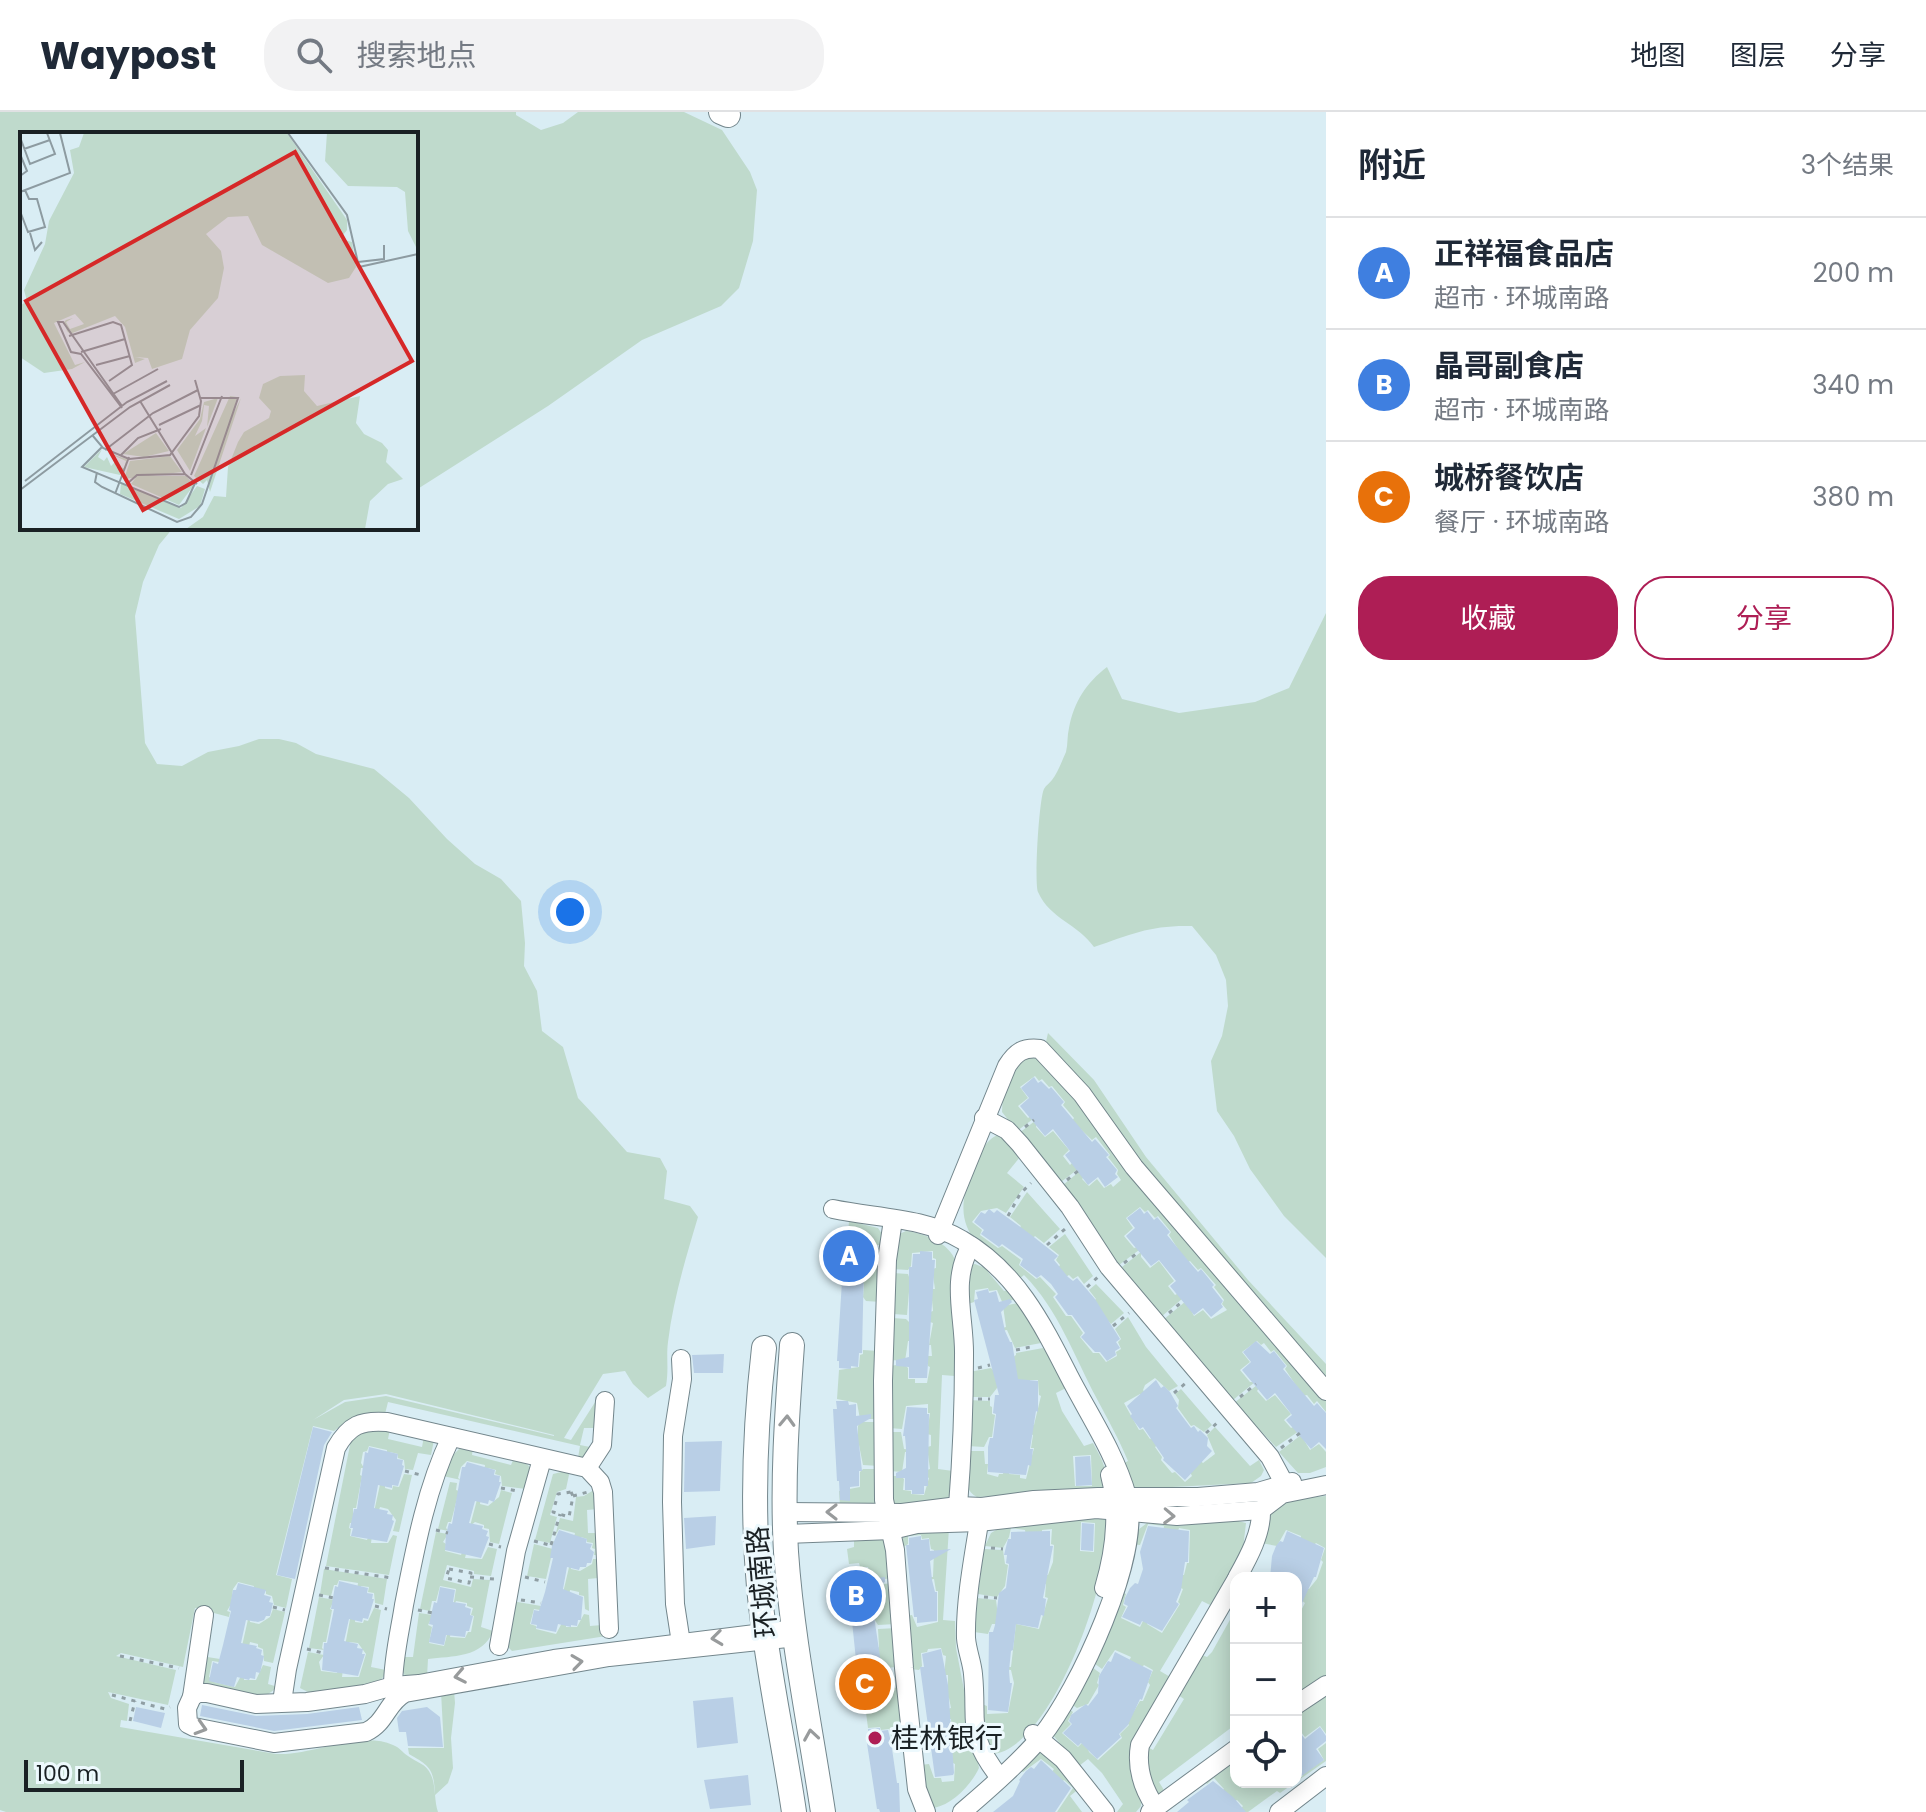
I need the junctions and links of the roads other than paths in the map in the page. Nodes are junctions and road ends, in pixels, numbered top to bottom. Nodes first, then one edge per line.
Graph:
1 (984, 1118) junction
2 (831, 1212) dead end
3 (892, 1223) junction
4 (939, 1232) junction
5 (970, 1248) junction
6 (792, 1345) dead end
7 (764, 1348) dead end
8 (681, 1359) dead end
9 (1326, 1391) edge
10 (605, 1401) dead end
11 (451, 1437) junction
12 (542, 1459) junction
13 (587, 1468) junction
14 (1326, 1474) edge
15 (1284, 1483) junction
16 (1326, 1485) edge
17 (1121, 1505) junction
18 (958, 1506) junction
19 (1261, 1510) junction
20 (980, 1515) junction
21 (889, 1521) junction
22 (786, 1523) junction
23 (1240, 1572) edge
24 (1230, 1591) edge
25 (790, 1596) junction
26 (760, 1600) junction
27 (204, 1615) dead end
28 (609, 1629) dead end
29 (796, 1633) junction
30 (765, 1636) junction
31 (681, 1643) junction
32 (499, 1646) dead end
33 (1326, 1685) edge
34 (393, 1686) junction
35 (192, 1697) junction
36 (1302, 1701) edge
37 (282, 1702) junction
38 (307, 1702) junction
39 (1036, 1736) junction
40 (311, 1738) junction
41 (1230, 1753) edge
42 (998, 1774) junction
43 (1326, 1776) edge
44 (1153, 1810) edge
45 (794, 1812) edge
46 (823, 1812) edge
47 (926, 1812) edge
48 (951, 1812) edge
49 (962, 1812) edge
50 (1105, 1812) edge
51 (1279, 1812) edge

1 - 4 street
1 - 9 street
1 - 15 street
2 - 3 street
3 - 4 street
3 - 21 street
4 - 5 street
5 - 17 street
5 - 17 street
5 - 18 street
22 -> 6 main road, 环城南路
7 - 26 main road, 环城南路
8 - 31 street
10 - 13 street
11 - 12 street
11 - 34 street
11 - 37 street
12 - 13 street
12 - 32 street
13 - 28 street
14 - 15 street
15 - 17 street
16 - 19 street
17 -> 19 street
17 - 20 street
17 - 39 street
18 - 20 street
18 - 21 street
19 - 23 street
20 - 21 street
20 - 42 street
21 - 22 street
21 - 47 street
22 - 25 main road, 环城南路
24 - 44 street
25 - 26 main road
25 - 29 main road, 环城南路
26 - 30 main road, 环城南路
27 - 35 street
29 - 30 street
46 -> 29 main road, 环城南路
30 -> 31 street
40 -> 30 street
30 - 45 main road, 环城南路
31 -> 34 street
33 - 36 street
34 - 38 street
35 - 37 street
35 -> 40 street
37 - 38 street
38 - 40 street
39 - 42 street
39 - 50 street
41 - 44 street
42 - 48 street
42 - 49 street
43 - 51 street

